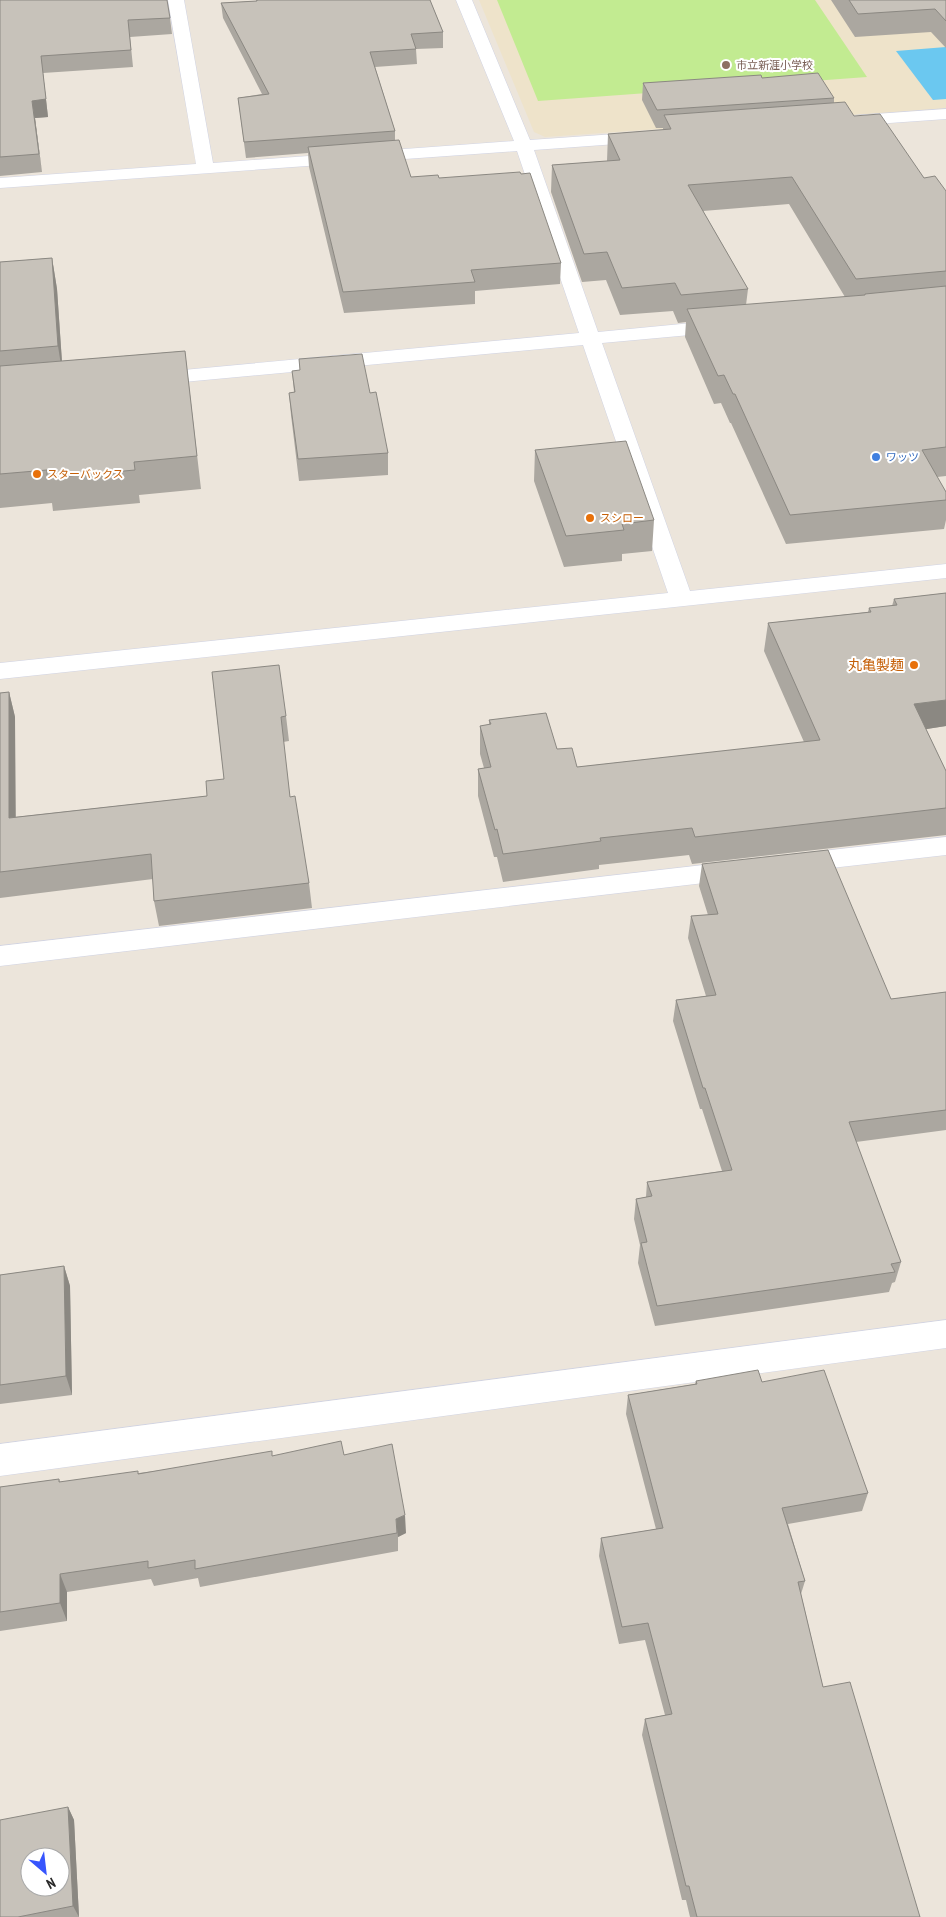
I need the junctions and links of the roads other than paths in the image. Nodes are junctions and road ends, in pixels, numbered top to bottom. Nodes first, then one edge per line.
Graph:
1 (176, 0) edge
2 (464, 0) edge
3 (946, 114) edge
4 (828, 123) edge
5 (662, 135) edge
6 (524, 146) junction
7 (205, 168) junction
8 (0, 183) edge
9 (739, 325) edge
10 (592, 338) junction
11 (128, 381) edge
12 (946, 571) edge
13 (680, 598) junction
14 (0, 670) edge
15 (946, 846) edge
16 (0, 956) edge
17 (946, 1334) edge
18 (0, 1460) edge

1 - 7 street
2 - 6 street
3 - 4 street
5 - 6 street
6 - 7 street
6 - 10 street
7 - 8 street
9 - 10 street
10 - 11 street
10 - 13 street
12 - 13 street
13 - 14 street
15 - 16 street
17 - 18 street

